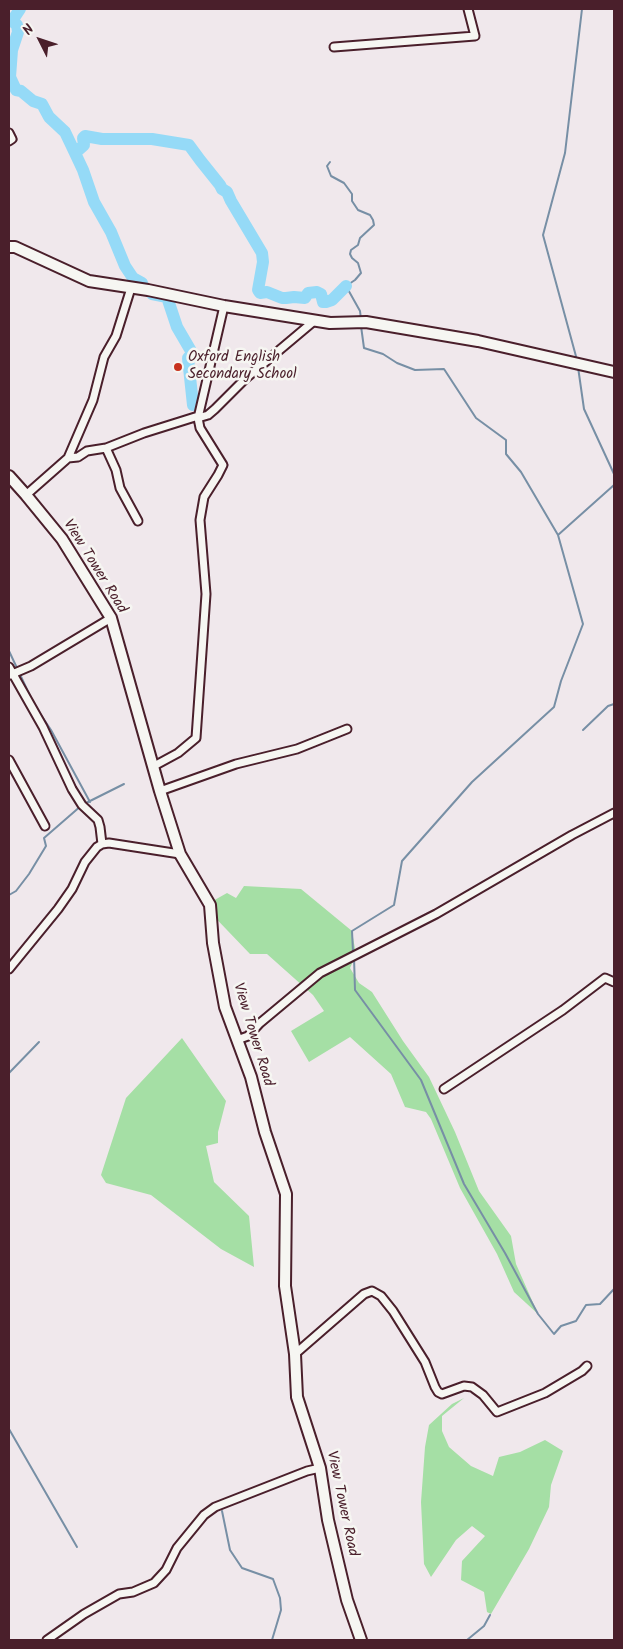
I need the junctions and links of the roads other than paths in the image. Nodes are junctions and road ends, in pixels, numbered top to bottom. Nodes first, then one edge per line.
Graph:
1 (468, 9) edge
2 (334, 47) dead end
3 (9, 133) edge
4 (9, 141) edge
5 (9, 247) edge
6 (131, 288) junction
7 (224, 306) junction
8 (314, 321) junction
9 (614, 372) edge
10 (198, 418) junction
11 (106, 448) junction
12 (68, 458) junction
13 (9, 476) edge
14 (26, 495) junction
15 (138, 521) dead end
16 (111, 618) junction
17 (10, 672) edge
18 (347, 729) dead end
19 (9, 760) edge
20 (154, 766) junction
21 (160, 791) junction
22 (614, 813) edge
23 (45, 826) dead end
24 (102, 844) junction
25 (180, 854) junction
26 (9, 969) edge
27 (614, 982) edge
28 (238, 1040) junction
29 (444, 1089) dead end
30 (295, 1354) junction
31 (587, 1366) dead end
32 (320, 1468) junction
33 (47, 1640) edge
34 (361, 1640) edge

1 - 2 street
3 - 4 street
5 - 6 street
6 - 7 street
6 - 12 street
7 - 8 street
7 - 10 street
8 - 9 street
8 - 10 street
10 - 11 street
10 - 20 street
11 - 12 street
11 - 15 street
12 - 14 street
13 - 14 street, View Tower Road
14 - 16 street, View Tower Road
16 - 17 street
16 - 20 street, View Tower Road
17 - 24 street
18 - 21 street
19 - 23 street
20 - 21 street, View Tower Road
21 - 25 street, View Tower Road
22 - 28 street
24 - 25 street
24 - 26 street
25 - 28 street, View Tower Road
27 - 29 street
28 - 30 street, View Tower Road
30 - 31 street
30 - 32 street, View Tower Road
32 - 33 street
32 - 34 street, View Tower Road

